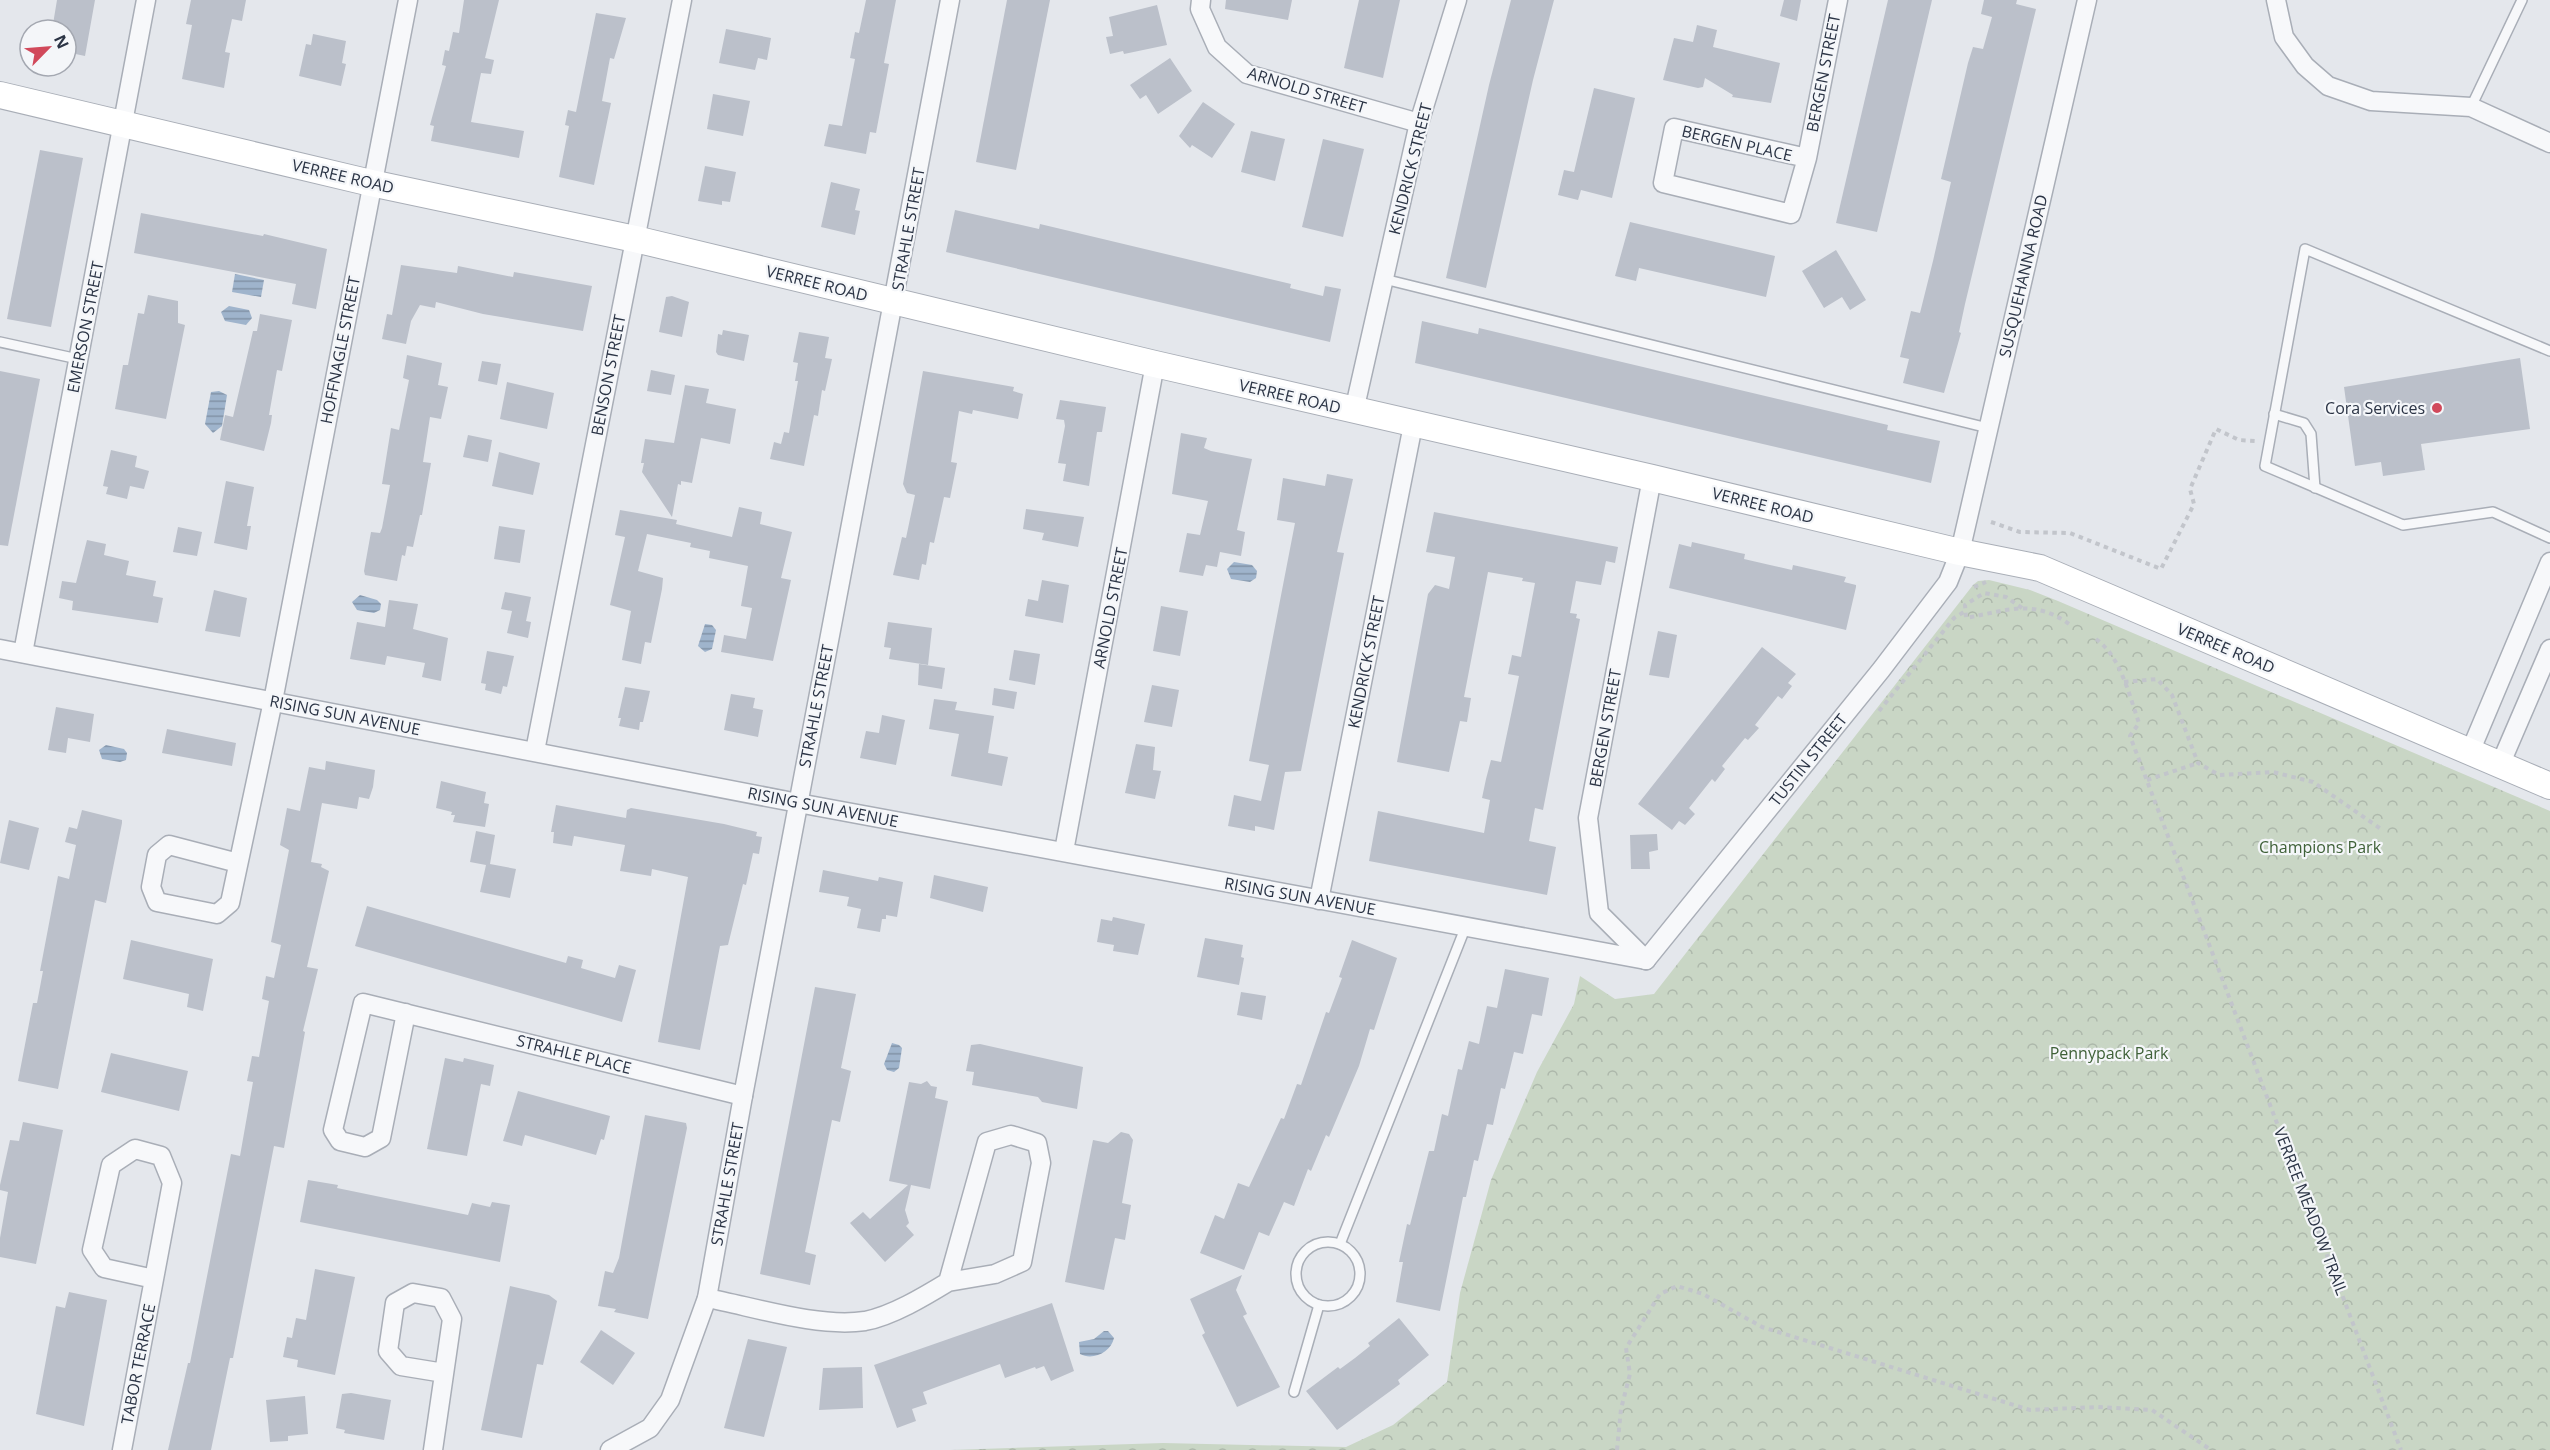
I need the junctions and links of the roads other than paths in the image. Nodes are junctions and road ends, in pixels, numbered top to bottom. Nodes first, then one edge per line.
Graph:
1 (146, 0) edge
2 (408, 0) edge
3 (682, 0) edge
4 (950, 0) edge
5 (1202, 0) edge
6 (1457, 0) edge
7 (1838, 0) edge
8 (2087, 0) edge
9 (2276, 0) edge
10 (2522, 0) edge
11 (0, 95) edge
12 (2471, 107) junction
13 (123, 123) junction
14 (1419, 123) junction
15 (2550, 143) edge
16 (1806, 158) junction
17 (371, 183) junction
18 (1789, 213) joint
19 (635, 239) junction
20 (1384, 279) junction
21 (894, 302) junction
22 (0, 342) edge
23 (2550, 351) edge
24 (78, 359) junction
25 (1155, 364) junction
26 (1354, 411) junction
27 (2274, 414) junction
28 (1413, 424) junction
29 (1988, 428) junction
30 (1652, 478) junction
31 (2315, 488) junction
32 (2550, 538) edge
33 (1959, 552) junction
34 (2550, 562) edge
35 (0, 649) edge
36 (2550, 649) edge
37 (22, 653) junction
38 (273, 701) junction
39 (535, 751) junction
40 (2470, 752) junction
41 (2500, 765) junction
42 (2550, 786) edge
43 (798, 803) junction
44 (1064, 851) junction
45 (238, 863) junction
46 (1319, 900) junction
47 (1466, 926) junction
48 (1646, 960) junction
49 (406, 1013) junction
50 (742, 1096) junction
51 (1340, 1244) junction
52 (154, 1279) junction
53 (948, 1282) junction
54 (707, 1298) junction
55 (1319, 1305) junction
56 (444, 1373) junction
57 (1294, 1392) dead end
58 (122, 1450) edge
59 (433, 1450) edge
60 (610, 1450) edge

1 - 13 street, EMERSON STREET
2 - 17 street, HOFFNAGLE STREET
3 - 19 street, BENSON STREET
4 - 21 street, STRAHLE STREET
5 - 14 street, ARNOLD STREET
6 - 14 street, KENDRICK STREET
7 - 16 street, BERGEN STREET
8 - 29 street, SUSQUEHANNA ROAD
9 - 12 street
10 - 12 lane
11 - 13 main road, VERREE ROAD
12 - 15 street
13 - 17 main road, VERREE ROAD
13 - 24 street, EMERSON STREET
14 - 20 street, KENDRICK STREET
16 - 18 street, BERGEN STREET
16 - 18 street, BERGEN PLACE
17 - 19 main road, VERREE ROAD
17 - 38 street, HOFFNAGLE STREET
19 - 21 main road, VERREE ROAD
19 - 39 street, BENSON STREET
20 - 26 street, KENDRICK STREET
20 - 29 lane
21 - 25 main road, VERREE ROAD
21 - 43 street, STRAHLE STREET
22 - 24 lane
23 - 27 lane
24 - 37 street, EMERSON STREET
25 - 26 main road, VERREE ROAD
25 - 44 street, ARNOLD STREET
26 - 28 main road, VERREE ROAD
27 - 31 lane
27 - 31 lane
28 - 30 main road, VERREE ROAD
28 - 46 street, KENDRICK STREET
29 - 33 street, SUSQUEHANNA ROAD
30 - 33 main road, VERREE ROAD
30 - 48 street, BERGEN STREET
31 - 32 lane
33 - 40 main road, VERREE ROAD
33 - 48 street, TUSTIN STREET
34 - 40 street
35 - 37 street, RISING SUN AVENUE
36 - 41 street
37 - 38 street, RISING SUN AVENUE
38 - 39 street, RISING SUN AVENUE
38 - 45 street, HOFFNAGLE STREET
39 - 43 street, RISING SUN AVENUE
40 - 41 main road, VERREE ROAD
41 - 42 main road, VERREE ROAD
43 - 44 street, RISING SUN AVENUE
43 - 50 street, STRAHLE STREET
44 - 46 street, RISING SUN AVENUE
45 - 45 street, HOFFNAGLE STREET
46 - 47 street, RISING SUN AVENUE
47 - 48 street, RISING SUN AVENUE
47 - 51 lane
49 - 49 street, STRAHLE PLACE
49 - 50 street, STRAHLE PLACE
50 - 54 street, STRAHLE STREET
51 - 55 lane
51 - 55 lane
52 - 52 street, TABOR TERRACE
52 - 58 street, TABOR TERRACE
53 - 53 street
53 - 54 street
54 - 60 street, STRAHLE STREET
55 - 57 lane
56 - 56 street
56 - 59 street

